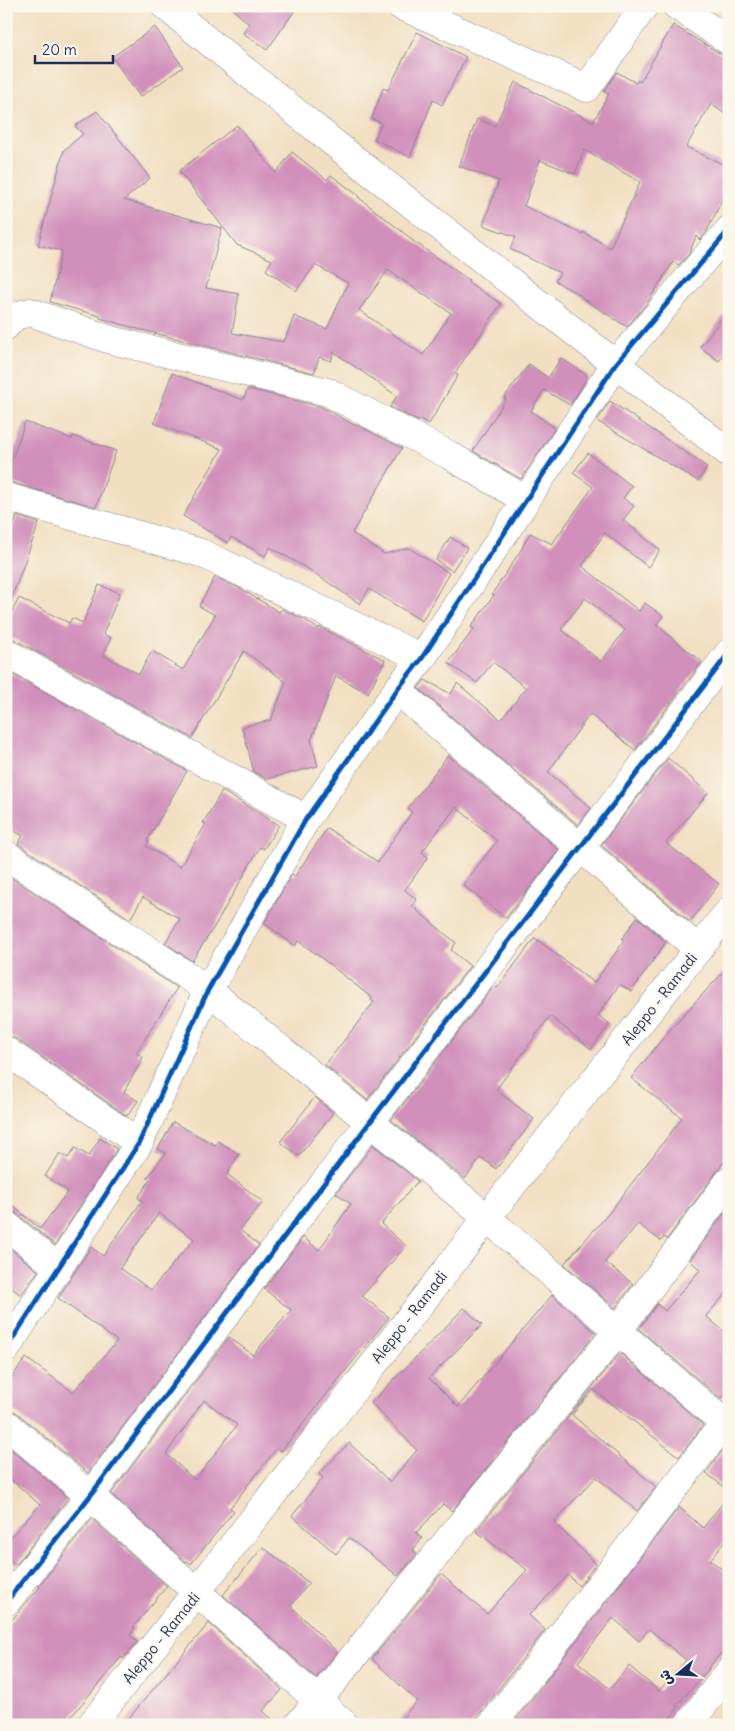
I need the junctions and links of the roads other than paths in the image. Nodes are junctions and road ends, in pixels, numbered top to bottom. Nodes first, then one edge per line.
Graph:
1 (165, 6) edge
2 (401, 6) edge
3 (644, 6) edge
4 (677, 6) edge
5 (729, 42) edge
6 (729, 230) edge
7 (6, 326) edge
8 (615, 365) junction
9 (729, 453) edge
10 (6, 497) edge
11 (526, 500) junction
12 (6, 653) edge
13 (729, 654) edge
14 (422, 658) junction
15 (397, 690) junction
16 (306, 819) junction
17 (581, 846) junction
18 (6, 855) edge
19 (729, 911) edge
20 (698, 949) junction
21 (208, 990) junction
22 (6, 1051) edge
23 (370, 1122) junction
24 (140, 1143) junction
25 (729, 1181) edge
26 (486, 1217) junction
27 (6, 1224) edge
28 (59, 1268) junction
29 (617, 1332) junction
30 (6, 1348) edge
31 (727, 1422) edge
32 (6, 1424) edge
33 (90, 1496) junction
34 (197, 1593) junction
35 (6, 1602) edge
36 (729, 1672) edge
37 (318, 1700) junction
38 (92, 1725) edge
39 (298, 1725) edge
40 (346, 1725) edge
41 (492, 1725) edge
42 (688, 1725) edge

1 - 8 main road
2 - 3 main road
4 - 5 main road
6 - 8 main road
7 - 11 main road
8 - 9 main road
8 - 11 main road
10 - 14 main road
11 - 14 main road
12 - 16 main road
13 - 17 main road
14 - 15 main road
15 - 16 main road
15 - 17 main road
16 - 21 main road
17 - 20 main road
17 - 23 main road
18 - 21 main road
19 - 20 main road, Aleppo - Ramadi
20 - 26 main road, Aleppo - Ramadi
21 - 23 main road
21 - 24 main road
22 - 24 main road
23 - 26 main road
23 - 33 main road
24 - 28 main road
25 - 29 main road
26 - 29 main road
26 - 34 main road, Aleppo - Ramadi
27 - 28 main road
28 - 30 main road
29 - 31 main road
29 - 37 main road
31 - 41 main road
32 - 33 main road
33 - 34 main road
33 - 35 main road
34 - 37 main road
34 - 38 main road, Aleppo - Ramadi
36 - 42 main road
37 - 39 main road
37 - 40 main road

